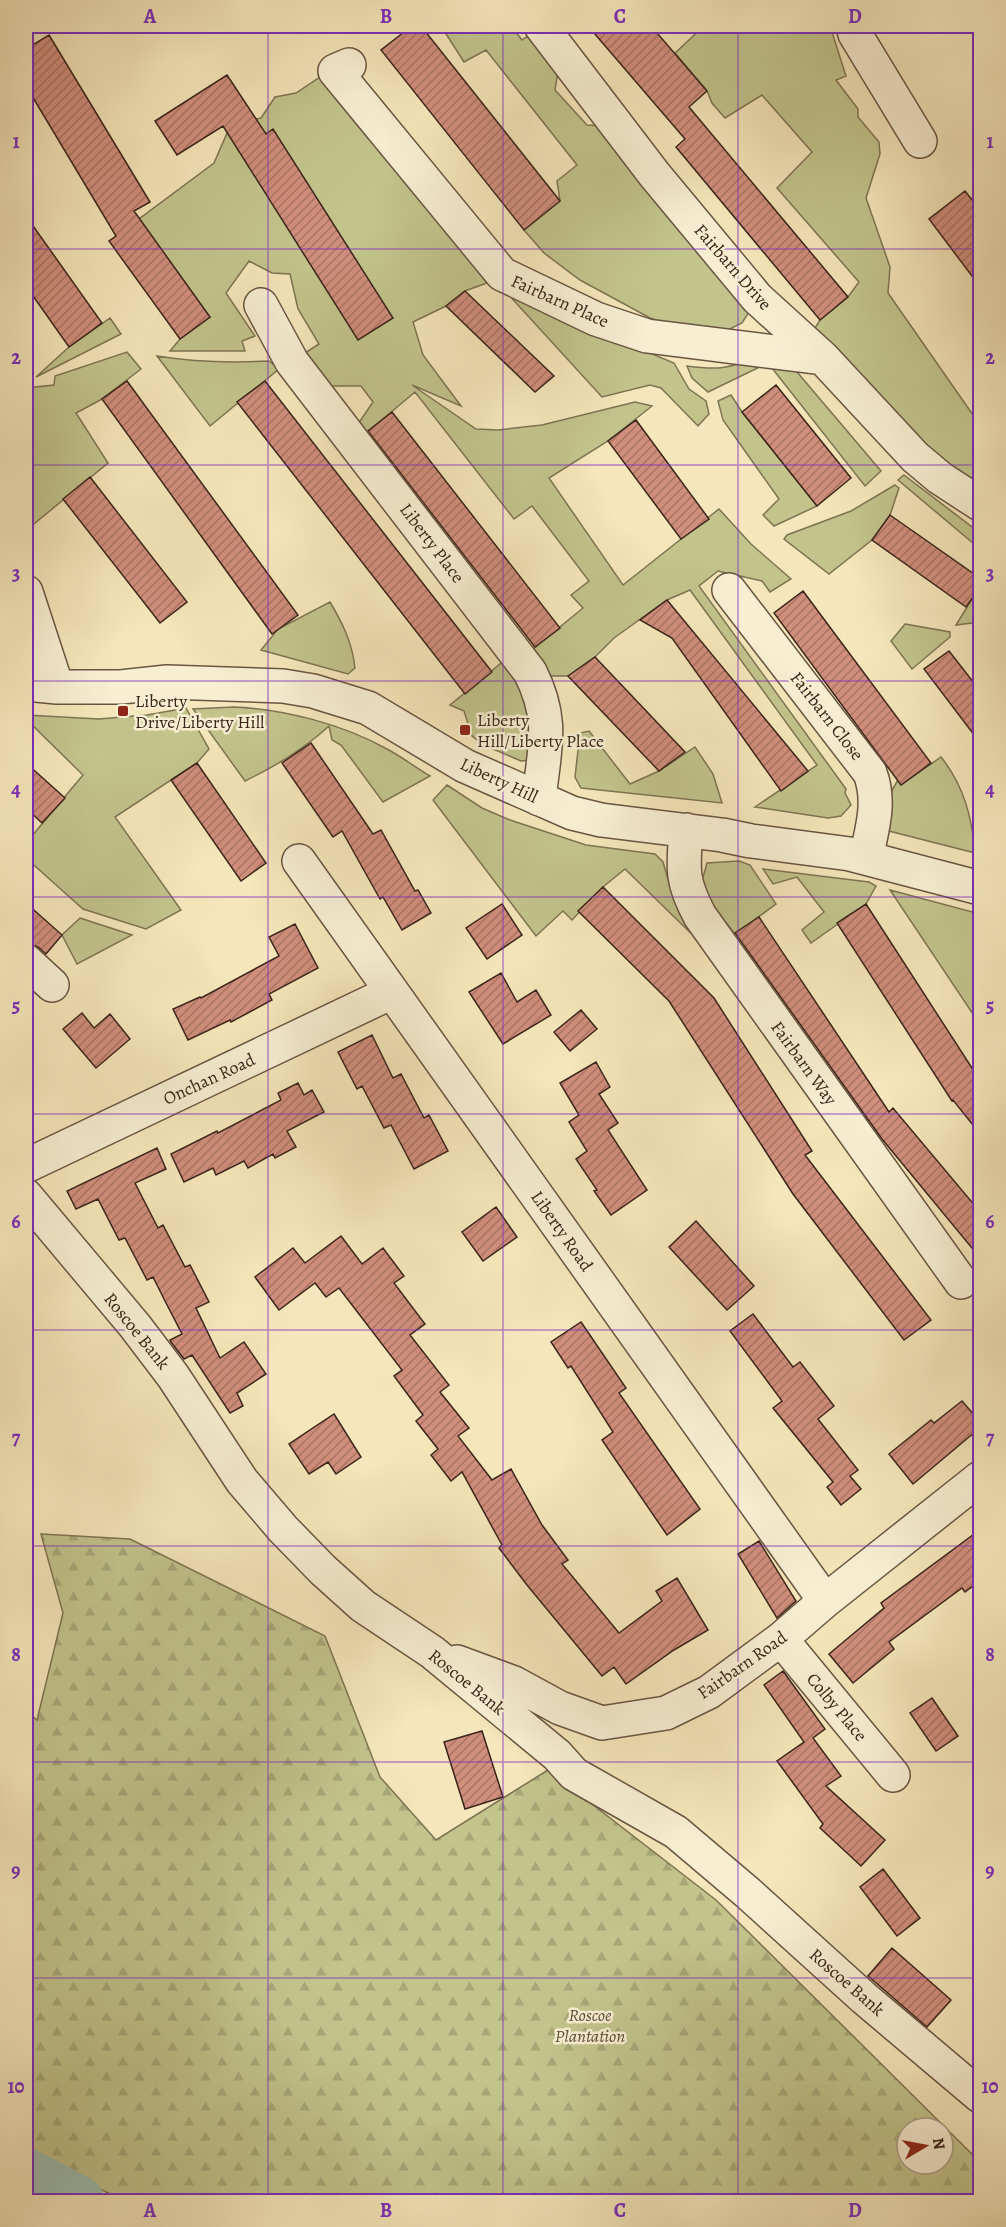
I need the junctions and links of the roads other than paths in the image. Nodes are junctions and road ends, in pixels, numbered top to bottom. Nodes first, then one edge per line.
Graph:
1 (541, 26) edge
2 (853, 26) edge
3 (349, 65) dead end
4 (920, 141) dead end
5 (261, 305) dead end
6 (823, 358) junction
7 (981, 504) edge
8 (729, 590) dead end
9 (26, 592) edge
10 (41, 686) edge
11 (538, 799) junction
12 (686, 830) junction
13 (866, 858) junction
14 (299, 861) dead end
15 (981, 888) edge
16 (26, 961) edge
17 (52, 985) dead end
18 (392, 992) junction
19 (26, 1166) edge
20 (26, 1196) edge
21 (961, 1282) dead end
22 (981, 1478) edge
23 (825, 1601) junction
24 (781, 1639) junction
25 (432, 1652) junction
26 (893, 1775) dead end
27 (981, 2096) edge

1 - 6 street, Fairbarn Drive
2 - 4 street
3 - 6 street, Fairbarn Place
5 - 11 street, Liberty Place
6 - 7 street, Fairbarn Drive
8 - 13 street, Fairbarn Close
9 - 10 street
10 - 11 street, Liberty Hill
11 - 12 street, Liberty Hill
12 - 13 street, Liberty Hill
12 - 21 street, Fairbarn Way
13 - 15 street, Liberty Hill
14 - 18 street, Liberty Road
16 - 17 street
18 - 19 street, Onchan Road
18 - 23 street, Liberty Road
20 - 25 street, Roscoe Bank
22 - 23 street, Fairbarn Road
23 - 24 street, Fairbarn Road
24 - 25 street, Fairbarn Road
24 - 26 street, Colby Place
25 - 27 street, Roscoe Bank

